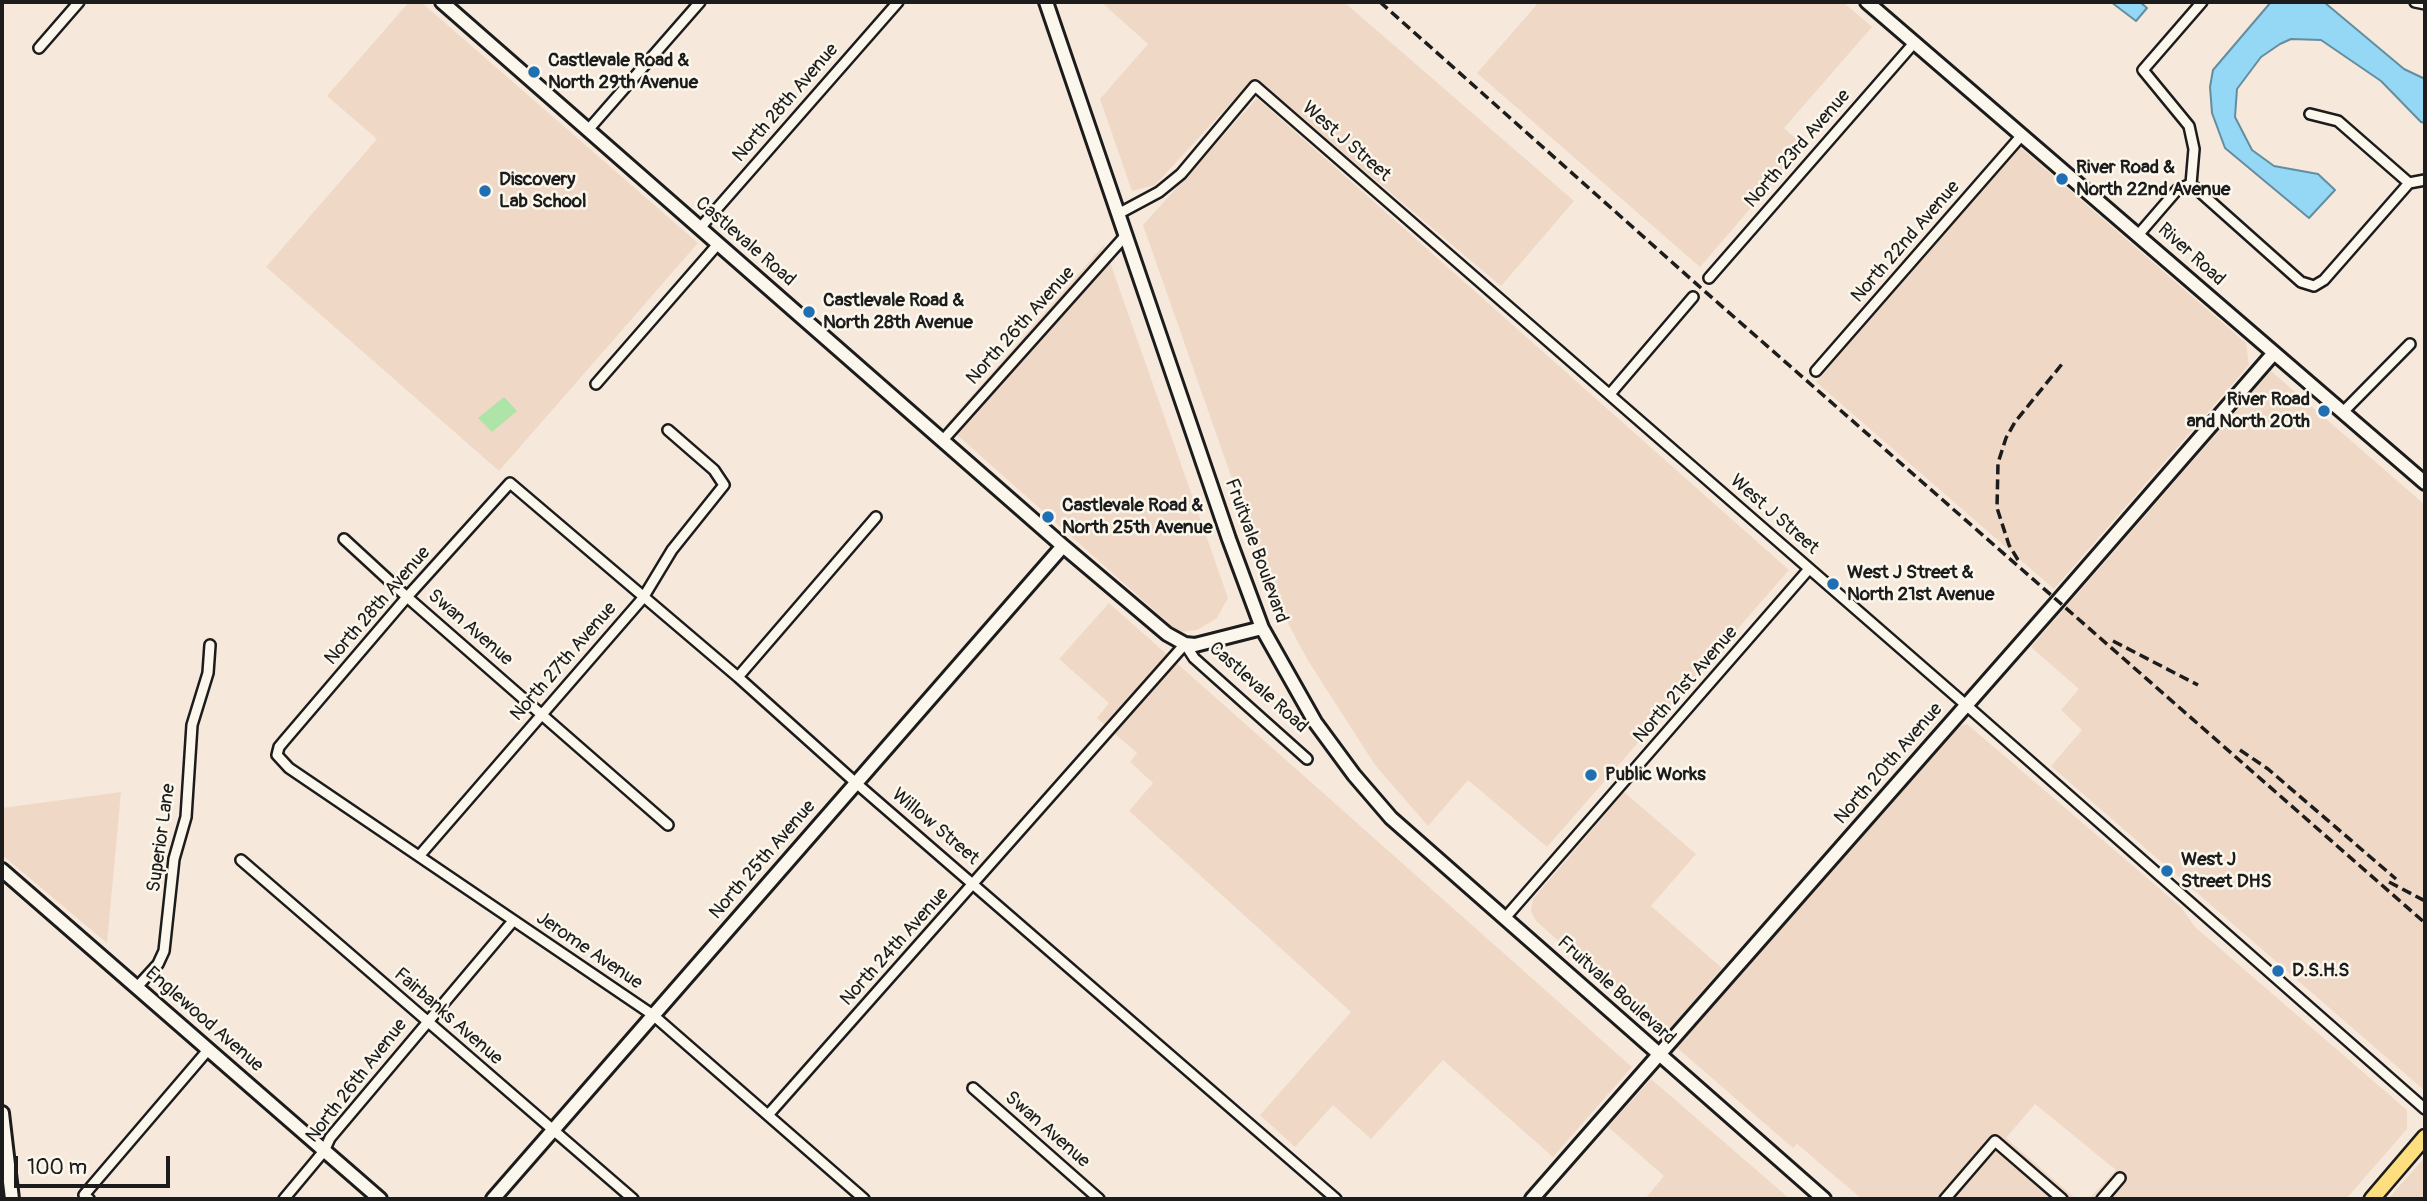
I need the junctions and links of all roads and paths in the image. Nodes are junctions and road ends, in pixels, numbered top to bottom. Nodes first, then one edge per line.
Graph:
1 (79, 2) edge
2 (442, 2) edge
3 (700, 2) edge
4 (898, 2) edge
5 (1046, 2) edge
6 (1867, 2) edge
7 (2202, 2) edge
8 (2414, 2) edge
9 (2425, 4) edge
10 (1914, 43) junction
11 (39, 48) dead end
12 (2311, 114) dead end
13 (588, 130) junction
14 (2022, 135) junction
15 (2425, 180) edge
16 (2409, 183) junction
17 (2190, 184) junction
18 (1118, 214) junction
19 (700, 228) junction
20 (2139, 234) junction
21 (1126, 235) junction
22 (718, 244) junction
23 (1709, 278) dead end
24 (1693, 297) dead end
25 (2410, 344) dead end
26 (2273, 354) junction
27 (1816, 371) dead end
28 (596, 384) dead end
29 (1610, 394) junction
30 (2343, 412) junction
31 (667, 430) dead end
32 (943, 440) junction
33 (510, 483) joint
34 (2425, 483) edge
35 (876, 517) dead end
36 (344, 539) dead end
37 (1063, 546) junction
38 (1809, 569) junction
39 (407, 597) junction
40 (643, 598) junction
41 (1262, 628) junction
42 (1185, 644) junction
43 (210, 645) dead end
44 (738, 677) junction
45 (1966, 705) junction
46 (543, 714) junction
47 (278, 755) joint
48 (1307, 759) dead end
49 (856, 783) junction
50 (668, 825) dead end
51 (420, 855) junction
52 (241, 860) dead end
53 (2, 870) edge
54 (975, 884) junction
55 (1505, 918) junction
56 (513, 921) junction
57 (137, 987) junction
58 (653, 1015) junction
59 (426, 1021) junction
60 (208, 1050) junction
61 (1660, 1055) junction
62 (972, 1088) dead end
63 (2425, 1109) edge
64 (2, 1113) edge
65 (768, 1115) junction
66 (552, 1132) junction
67 (2425, 1137) edge
68 (324, 1151) junction
69 (2120, 1178) dead end
70 (86, 1197) edge
71 (12, 1199) edge
72 (284, 1199) edge
73 (380, 1199) edge
74 (493, 1199) edge
75 (633, 1199) edge
76 (862, 1199) edge
77 (1099, 1199) edge
78 (1336, 1199) edge
79 (1532, 1199) edge
80 (1824, 1199) edge
81 (1945, 1199) edge
82 (2062, 1199) edge
83 (2102, 1199) edge
84 (2372, 1199) edge

1 - 11 street
2 - 13 street, Castlevale Road
3 - 13 street
4 - 19 street, North 28th Avenue
5 - 18 street, Fruitvale Boulevard
6 - 10 street, River Road
7 - 17 street
8 - 9 street
10 - 14 street, River Road
10 - 23 street, North 23rd Avenue
12 - 16 street
13 - 19 street, Castlevale Road
14 - 20 street, River Road
14 - 27 street, North 22nd Avenue
15 - 16 street
16 - 17 street
17 - 20 street
18 - 21 street, Fruitvale Boulevard
18 - 29 street, West J Street
19 - 22 street, Castlevale Road
20 - 26 street, River Road
21 - 32 street, North 26th Avenue
21 - 41 street, Fruitvale Boulevard
22 - 28 street
22 - 32 street, Castlevale Road
24 - 29 street
25 - 30 street
26 - 30 street, River Road
26 - 45 street, North 20th Avenue
29 - 38 street, West J Street
30 - 34 street, River Road
31 - 40 street, North 27th Avenue
32 - 37 street, Castlevale Road
33 - 39 street, North 28th Avenue
33 - 40 street, Willow Street
35 - 44 street
36 - 39 street, Swan Avenue
37 - 42 street, Castlevale Road
37 - 49 street, North 25th Avenue
38 - 45 street, West J Street
38 - 55 street, North 21st Avenue
39 - 46 street, Swan Avenue
39 - 47 street, North 28th Avenue
40 - 44 street, Willow Street
40 - 46 street, North 27th Avenue
41 - 42 street, Castlevale Road
41 - 55 street, Fruitvale Boulevard
42 - 48 street, Castlevale Road
42 - 54 street, North 24th Avenue
43 - 57 street, Superior Lane
44 - 49 street, Willow Street
45 - 61 street, North 20th Avenue
45 - 63 street, West J Street
46 - 50 street, Swan Avenue
46 - 51 street, North 27th Avenue
47 - 51 street, Jerome Avenue
49 - 54 street, Willow Street
49 - 58 street, North 25th Avenue
51 - 56 street, Jerome Avenue
52 - 59 street, Fairbanks Avenue
53 - 57 street, Englewood Avenue
54 - 65 street, North 24th Avenue
54 - 78 street, Willow Street
55 - 61 street, Fruitvale Boulevard
56 - 58 street, Jerome Avenue
56 - 59 street, North 26th Avenue
57 - 60 street, Englewood Avenue
58 - 65 street, Jerome Avenue
58 - 66 street, North 25th Avenue
59 - 66 street, Fairbanks Avenue
59 - 68 street, North 26th Avenue
60 - 68 street, Englewood Avenue
60 - 70 street
61 - 79 street, North 20th Avenue
61 - 80 street, Fruitvale Boulevard
62 - 77 street, Swan Avenue
64 - 71 street
65 - 76 street, Jerome Avenue
66 - 74 street, North 25th Avenue
66 - 75 street, Fairbanks Avenue
67 - 84 main road
68 - 72 street, North 26th Avenue
68 - 73 street, Englewood Avenue
69 - 83 street
81 - 82 street

